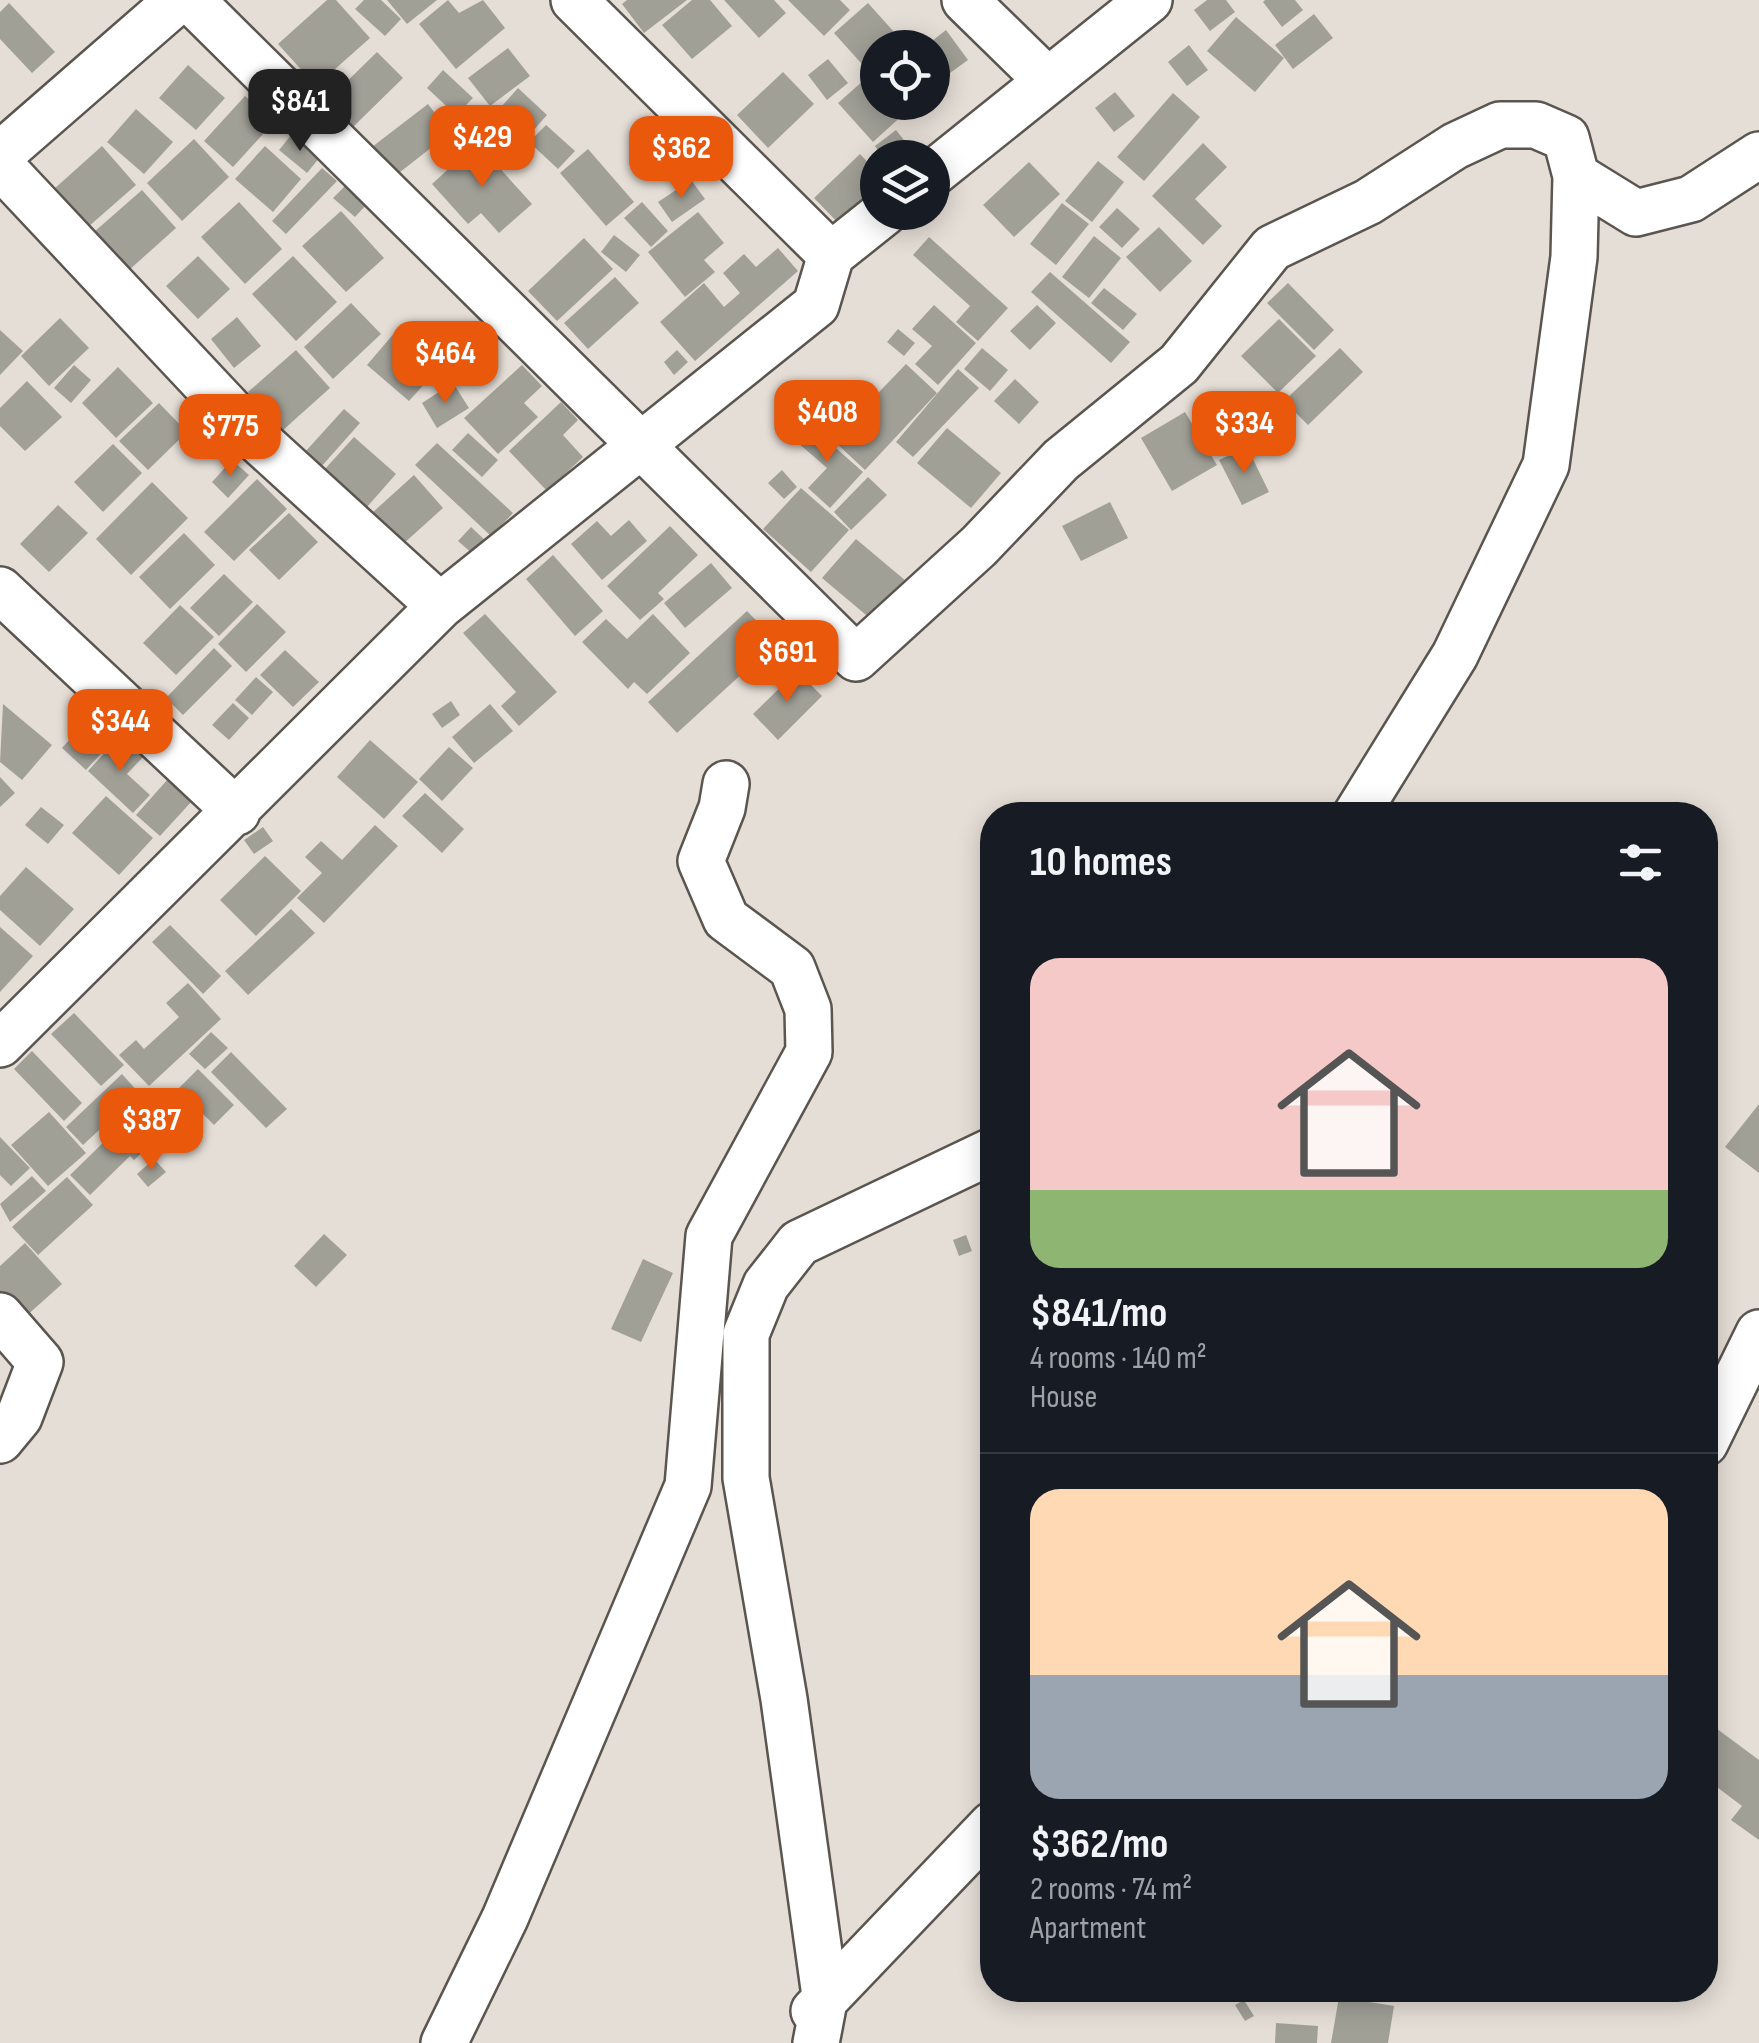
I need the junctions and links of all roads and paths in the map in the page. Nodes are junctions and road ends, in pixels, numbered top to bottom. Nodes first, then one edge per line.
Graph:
1 (178, 0) edge
2 (192, 0) edge
3 (574, 0) edge
4 (966, 0) edge
5 (1148, 0) edge
6 (1048, 81) junction
7 (0, 154) edge
8 (1759, 155) edge
9 (950, 160) edge
10 (0, 165) edge
11 (1576, 176) junction
12 (862, 230) edge
13 (831, 255) junction
14 (645, 445) junction
15 (440, 606) junction
16 (8, 613) edge
17 (726, 784) dead end
18 (1364, 802) edge
19 (237, 812) junction
20 (0, 1044) edge
21 (980, 1157) edge
22 (0, 1316) edge
23 (1759, 1334) edge
24 (1718, 1417) edge
25 (0, 1440) edge
26 (980, 1837) edge
27 (825, 1996) junction
28 (444, 2043) edge
29 (793, 2043) edge
30 (816, 2043) edge

1 - 7 street
2 - 14 street
3 - 13 street
4 - 6 street
5 - 6 street
6 - 9 street
8 - 11 street
10 - 15 street
11 - 14 street
11 - 18 street
12 - 13 street
13 - 14 street
14 - 15 street
15 - 19 street
16 - 19 street
17 - 28 street
19 - 20 street
21 - 27 street
22 - 25 street
23 - 24 street
26 - 27 street
27 - 29 street
27 - 30 street

